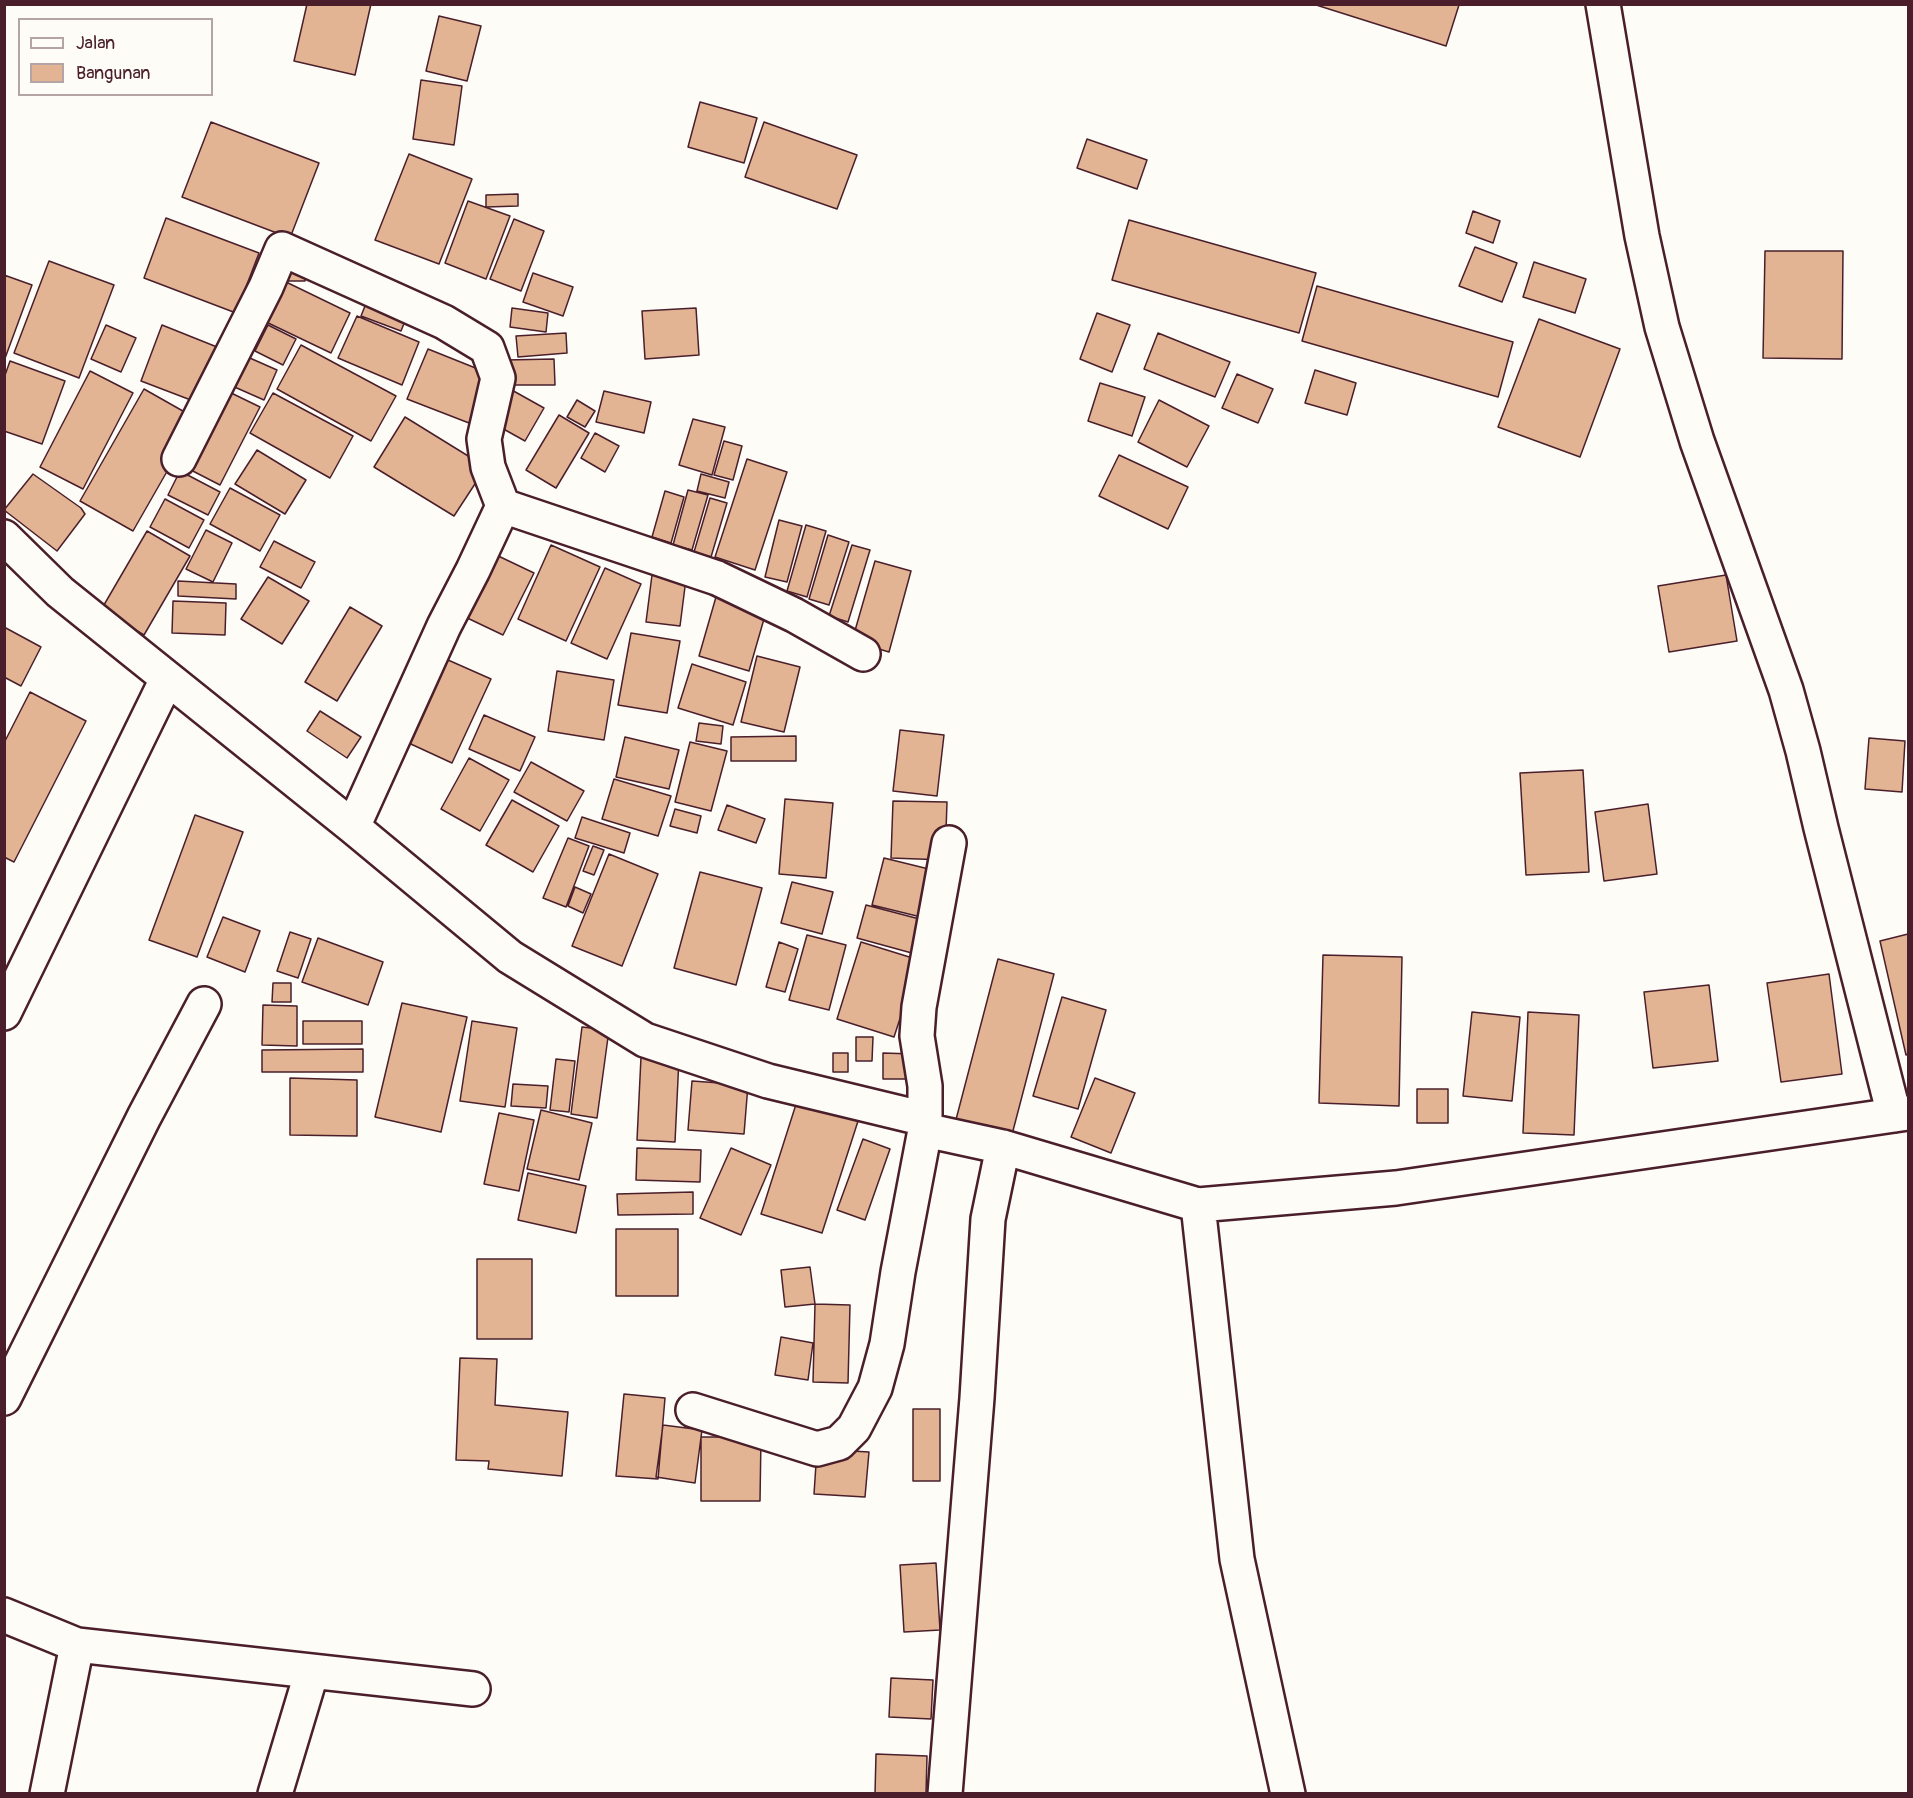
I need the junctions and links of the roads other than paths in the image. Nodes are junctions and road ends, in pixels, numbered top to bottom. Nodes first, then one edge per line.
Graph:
1 (1603, 4) edge
2 (179, 459) dead end
3 (503, 506) junction
4 (4, 537) edge
5 (862, 654) dead end
6 (168, 679) junction
7 (353, 827) junction
8 (949, 843) dead end
9 (204, 1004) dead end
10 (4, 1013) edge
11 (1901, 1114) edge
12 (925, 1125) junction
13 (1003, 1147) junction
14 (1198, 1205) junction
15 (4, 1398) edge
16 (693, 1410) dead end
17 (4, 1616) edge
18 (77, 1645) junction
19 (312, 1671) junction
20 (473, 1689) dead end
21 (47, 1794) edge
22 (275, 1794) edge
23 (945, 1794) edge
24 (1288, 1794) edge

1 - 11 street
2 - 3 street
3 - 5 street
3 - 7 street
4 - 6 street
6 - 7 street
6 - 10 street
7 - 12 street
8 - 12 street
9 - 15 street
11 - 14 street
12 - 13 street
12 - 16 street
13 - 14 street
13 - 23 street
14 - 24 street
17 - 18 street
18 - 19 street
18 - 21 street
19 - 20 street
19 - 22 street

